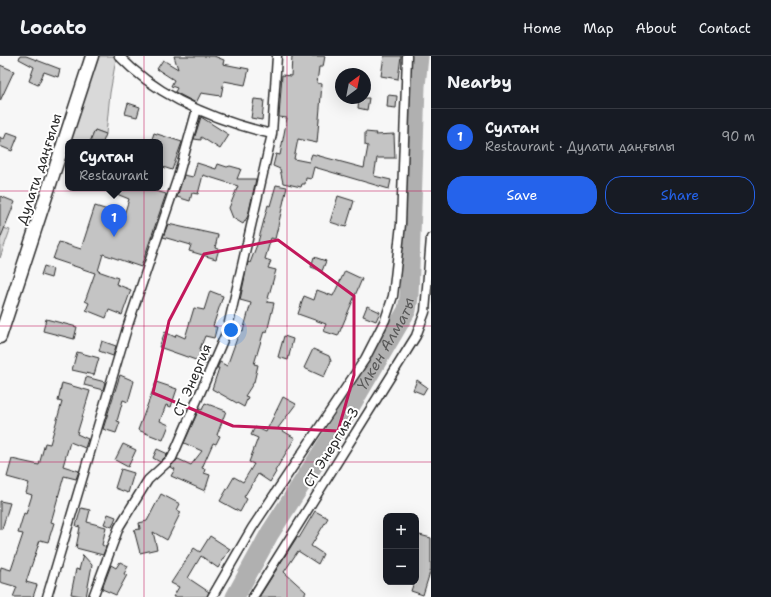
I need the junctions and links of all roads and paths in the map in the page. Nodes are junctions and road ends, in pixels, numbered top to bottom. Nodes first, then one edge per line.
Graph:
1 (92, 56) edge
2 (119, 56) edge
3 (277, 56) edge
4 (407, 56) edge
5 (197, 110) junction
6 (272, 134) junction
7 (431, 238) edge
8 (0, 337) edge
9 (47, 597) edge
10 (93, 597) edge
11 (212, 597) edge
12 (253, 597) edge

1 - 8 main road, Дулати даңғылы
2 - 5 street
3 - 6 street, СТ Энергия
4 - 11 street
5 - 6 street
5 - 9 street
6 - 10 street, СТ Энергия
7 - 12 street, СТ Энергия-3

